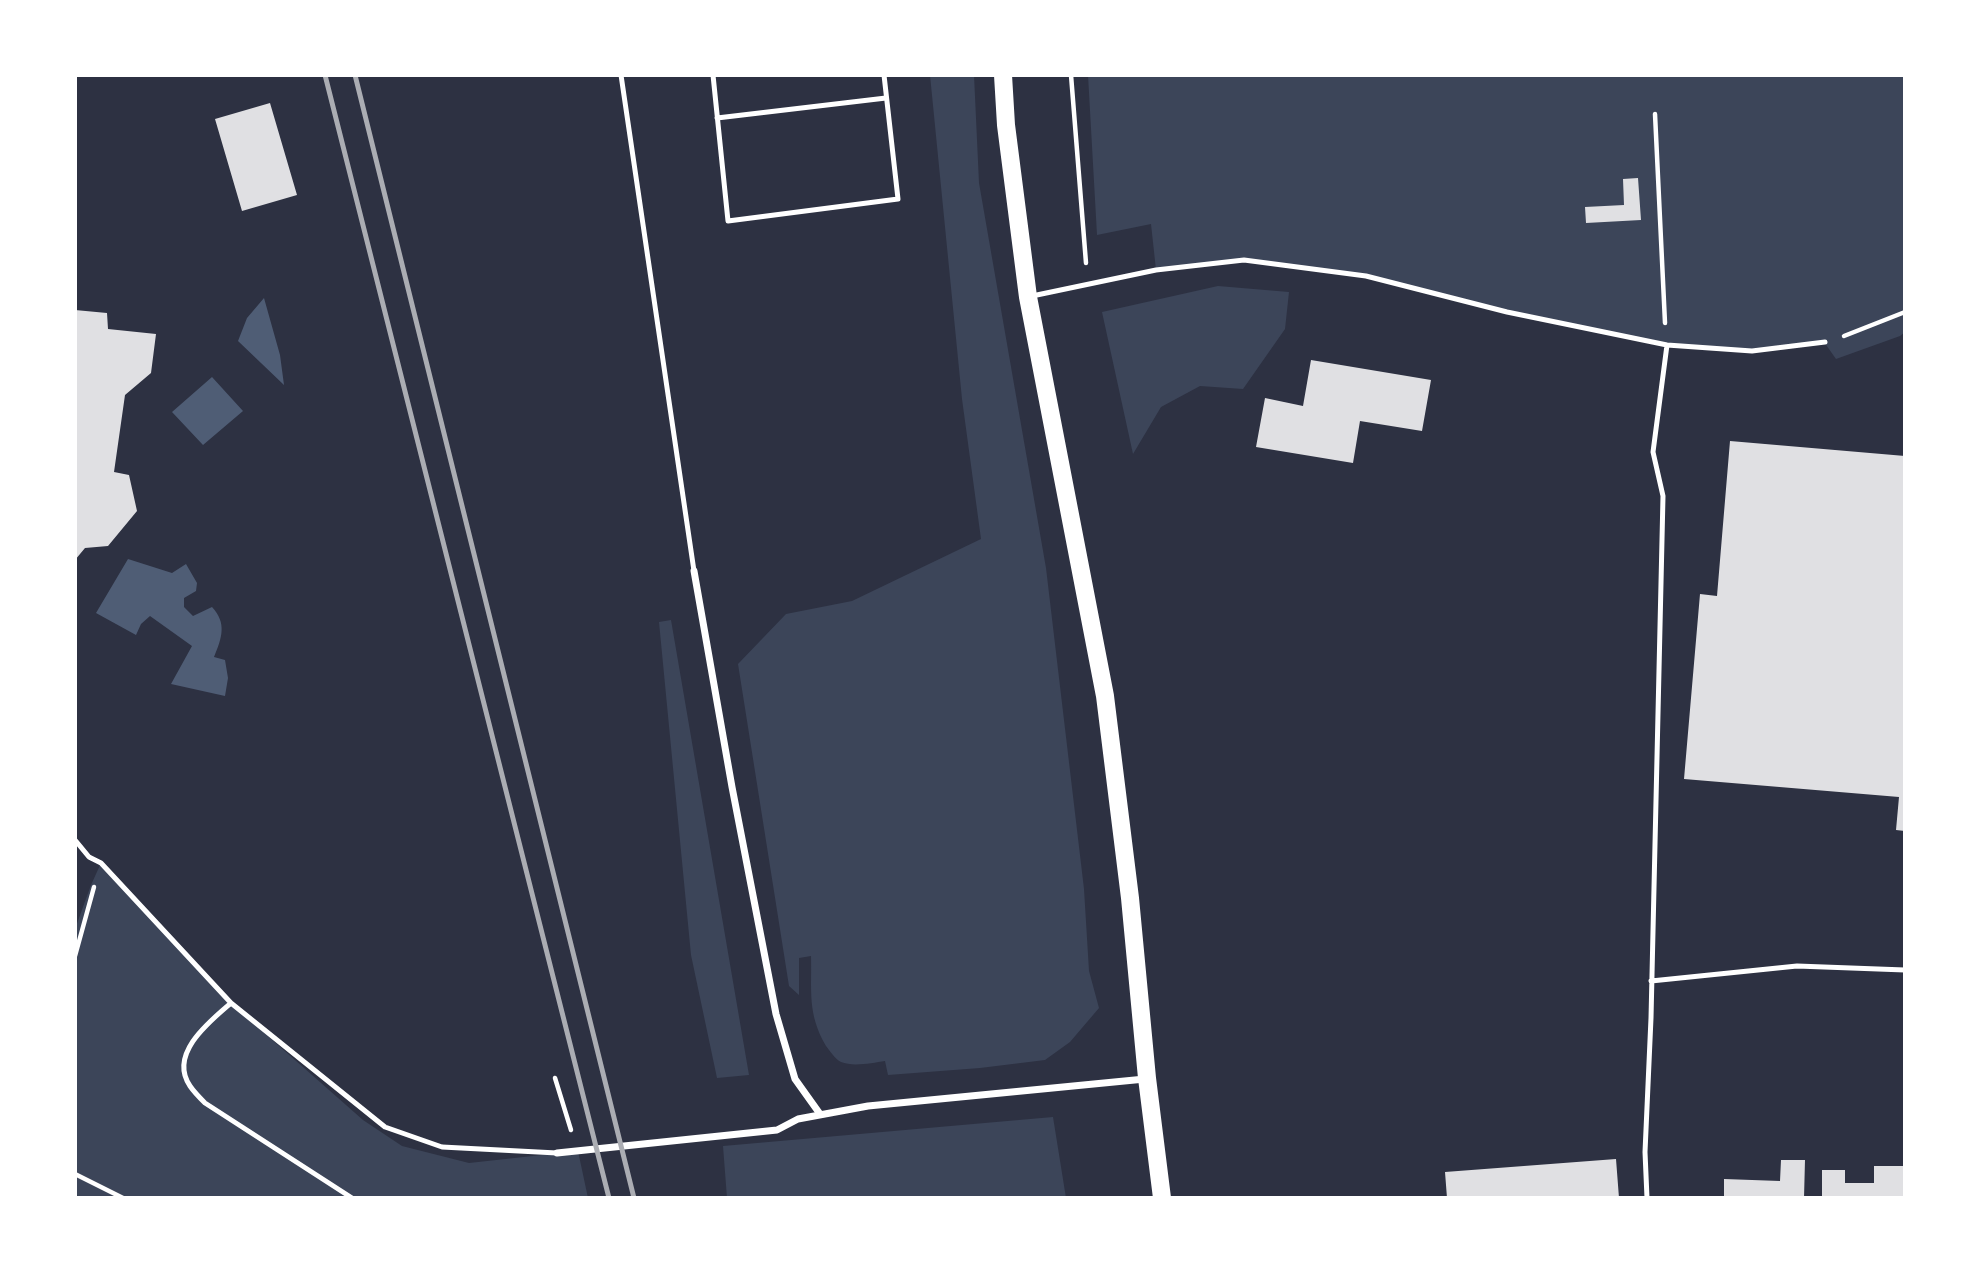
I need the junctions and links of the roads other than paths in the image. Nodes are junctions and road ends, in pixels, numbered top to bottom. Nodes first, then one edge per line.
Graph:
1 (621, 75) edge
2 (713, 75) edge
3 (884, 75) edge
4 (1003, 75) edge
5 (886, 98) junction
6 (717, 118) junction
7 (1028, 297) junction
8 (1825, 342) road end
9 (1667, 345) junction
10 (694, 571) joint
11 (75, 841) edge
12 (1905, 970) edge
13 (1651, 981) junction
14 (231, 1003) junction
15 (1147, 1079) junction
16 (820, 1114) junction
17 (557, 1153) joint
18 (1163, 1196) edge
19 (352, 1198) edge
20 (1647, 1198) edge

1 - 10 lane
2 - 6 lane
3 - 5 lane
4 - 7 main road
5 - 6 lane
5 - 6 lane
7 - 9 lane
7 - 15 main road
8 - 9 lane
9 - 13 lane
10 - 16 street
11 - 14 lane
12 - 13 lane
13 - 20 lane
14 - 17 lane
14 - 19 lane
15 - 16 street
15 - 18 main road
16 - 17 street

